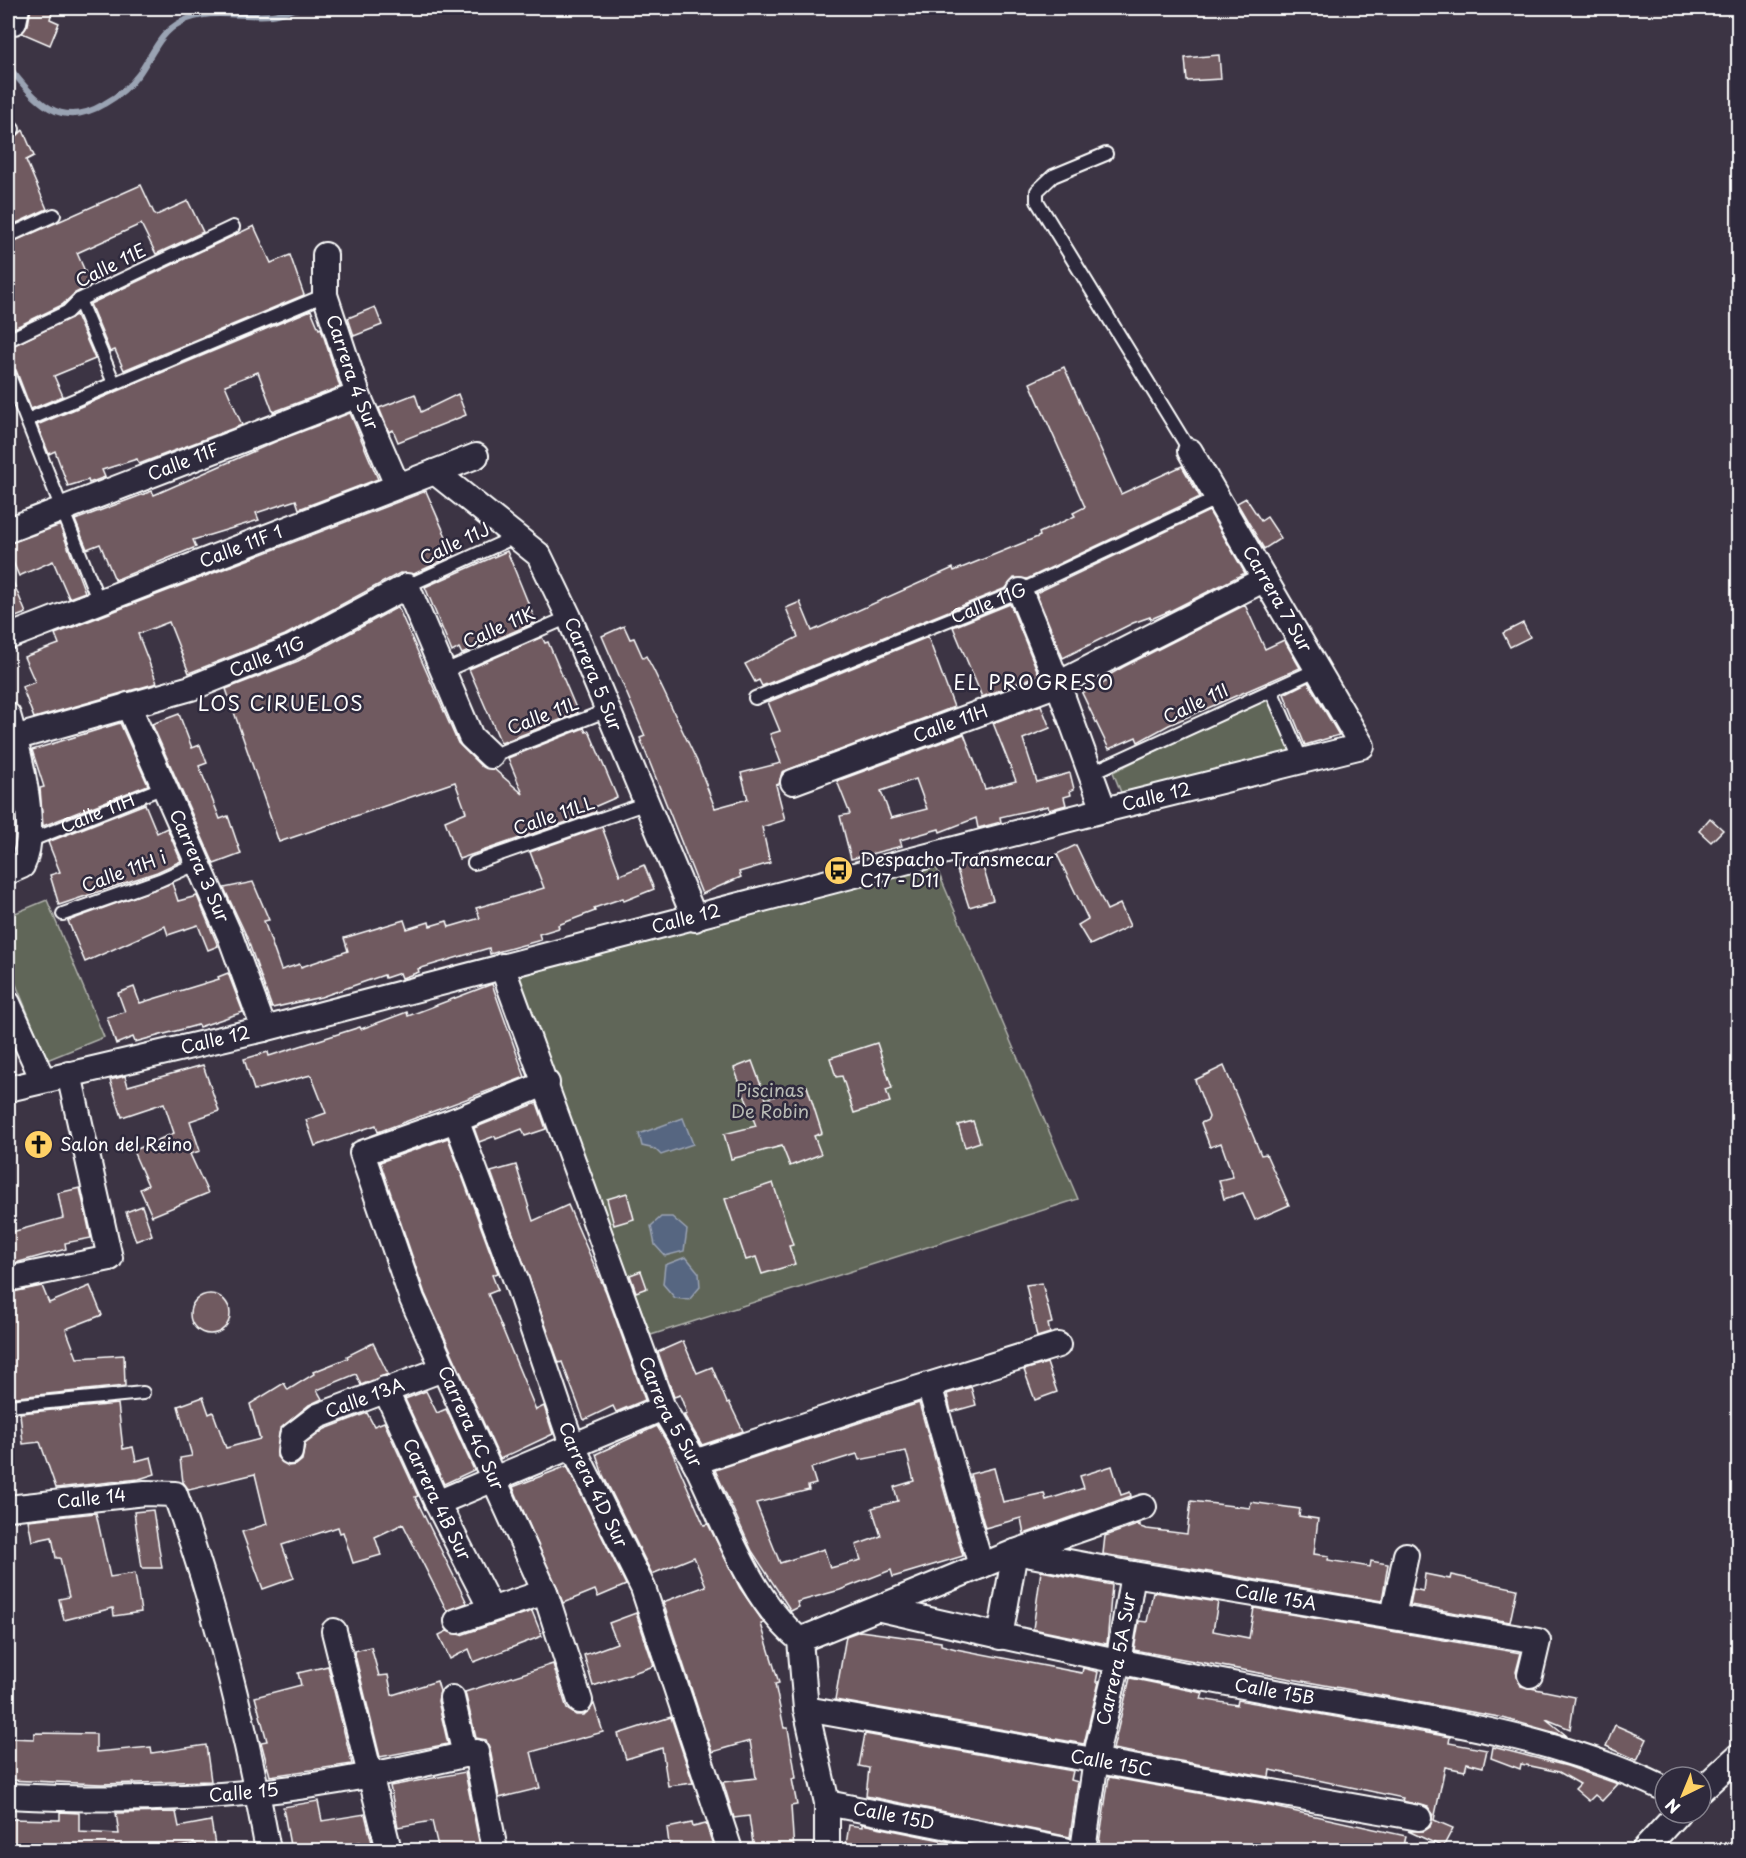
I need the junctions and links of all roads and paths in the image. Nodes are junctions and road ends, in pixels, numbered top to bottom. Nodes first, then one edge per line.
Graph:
1 (1106, 154) dead end
2 (54, 215) dead end
3 (232, 227) dead end
4 (8, 236) edge
5 (325, 255) dead end
6 (325, 295) junction
7 (79, 300) junction
8 (8, 340) edge
9 (8, 373) edge
10 (114, 383) junction
11 (358, 395) junction
12 (27, 420) junction
13 (1190, 451) joint
14 (476, 456) dead end
15 (435, 472) junction
16 (397, 485) junction
17 (1218, 498) junction
18 (62, 509) junction
19 (8, 530) edge
20 (518, 535) junction
21 (1265, 579) junction
22 (407, 586) junction
23 (1020, 591) junction
24 (99, 602) junction
25 (569, 617) junction
26 (8, 638) edge
27 (1318, 669) junction
28 (442, 672) junction
29 (1058, 684) junction
30 (1271, 690) junction
31 (755, 698) dead end
32 (128, 705) junction
33 (608, 710) junction
34 (8, 715) edge
35 (14, 738) junction
36 (1362, 747) joint
37 (491, 756) joint
38 (1302, 761) junction
39 (1090, 773) junction
40 (793, 782) dead end
41 (164, 787) junction
42 (647, 803) junction
43 (1104, 810) junction
44 (29, 840) junction
45 (198, 863) junction
46 (474, 863) dead end
47 (15, 869) edge
48 (63, 914) dead end
49 (695, 919) junction
50 (502, 966) junction
51 (8, 1003) edge
52 (264, 1029) junction
53 (69, 1074) junction
54 (43, 1080) junction
55 (547, 1083) junction
56 (8, 1089) edge
57 (456, 1120) junction
58 (8, 1279) edge
59 (1058, 1346) dead end
60 (443, 1369) junction
61 (930, 1385) junction
62 (385, 1389) junction
63 (143, 1393) dead end
64 (8, 1406) edge
65 (663, 1408) junction
66 (291, 1444) dead end
67 (572, 1445) junction
68 (695, 1462) junction
69 (492, 1479) junction
70 (437, 1503) junction
71 (1144, 1507) dead end
72 (8, 1508) edge
73 (1015, 1552) junction
74 (1406, 1556) dead end
75 (981, 1566) junction
76 (1133, 1574) junction
77 (544, 1592) junction
78 (491, 1609) junction
79 (880, 1609) junction
80 (1393, 1616) junction
81 (457, 1621) dead end
82 (334, 1631) dead end
83 (1000, 1637) junction
84 (800, 1640) junction
85 (1118, 1662) junction
86 (1530, 1675) dead end
87 (452, 1698) dead end
88 (580, 1701) dead end
89 (806, 1709) junction
90 (471, 1753) junction
91 (1738, 1756) edge
92 (1096, 1761) junction
93 (370, 1776) junction
94 (1713, 1779) edge
95 (1653, 1783) edge
96 (258, 1792) junction
97 (8, 1796) edge
98 (827, 1803) junction
99 (1419, 1818) dead end
100 (1667, 1825) edge
101 (268, 1851) edge
102 (389, 1851) edge
103 (495, 1851) edge
104 (730, 1851) edge
105 (827, 1851) edge
106 (1065, 1851) edge
107 (1083, 1851) edge
108 (1644, 1851) edge

1 - 13 lane
2 - 4 lane
3 - 7 lane, Calle 11E
5 - 6 street, Carrera 4 Sur
6 - 10 lane
6 - 11 street, Carrera 4 Sur
7 - 8 lane, Calle 11E
7 - 10 lane
9 - 12 lane
10 - 12 lane
11 - 16 street, Carrera 4 Sur
11 - 18 street, Calle 11F
12 - 18 lane
13 - 17 street, Carrera 7 Sur
14 - 15 street, Calle 11F 1
15 - 16 street, Calle 11F 1
15 - 20 street, Carrera 5 Sur
16 - 24 street, Calle 11F 1
17 - 21 street, Carrera 7 Sur
17 - 23 lane, Calle 11G
18 - 19 street, Calle 11F
18 - 24 lane
20 - 22 lane, Calle 11J
20 - 25 street, Carrera 5 Sur
21 - 27 street, Carrera 7 Sur
21 - 29 street, Calle 11H
22 - 28 street
22 - 32 street, Calle 11G
23 - 29 street
23 - 31 lane, Calle 11G
24 - 26 street, Calle 11F 1
25 - 28 lane, Calle 11K
25 - 33 street, Carrera 5 Sur
27 - 30 lane, Calle 11I
27 - 36 street, Carrera 7 Sur
28 - 37 street
29 - 39 street
29 - 40 street, Calle 11H
30 - 38 lane
30 - 39 lane, Calle 11I
32 - 35 street, Calle 11G
32 - 41 street, Carrera 3 Sur
33 - 37 lane, Calle 11L
33 - 42 street, Carrera 5 Sur
34 - 35 street
35 - 44 street
36 - 38 street, Calle 12
38 - 43 street, Calle 12
39 - 43 street
41 - 44 lane, Calle 11H
41 - 45 street, Carrera 3 Sur
42 - 46 lane, Calle 11LL
42 - 49 street, Carrera 5 Sur
43 - 49 street, Calle 12
44 - 47 street
45 - 48 lane, Calle 11H i
45 - 52 street, Carrera 3 Sur
49 - 50 street, Calle 12
50 - 52 street, Calle 12
50 - 55 street, Carrera 5 Sur
51 - 54 street
52 - 53 street, Calle 12
53 - 54 street, Calle 12
53 - 58 street
54 - 56 street, Calle 12
55 - 57 street
55 - 65 street, Carrera 5 Sur
57 - 60 street, Carrera 4C Sur
57 - 67 street, Carrera 4D Sur
59 - 61 street
60 - 62 street, Calle 13A
60 - 69 street, Carrera 4C Sur
61 - 68 street
61 - 75 street
62 - 66 street, Calle 13A
62 - 70 street, Carrera 4B Sur
63 - 64 lane
65 - 67 street
65 - 68 street, Carrera 5 Sur
67 - 69 street
67 - 104 street, Carrera 4D Sur
68 - 84 street, Carrera 5 Sur
69 - 70 street
69 - 77 street, Carrera 4C Sur
70 - 78 street, Carrera 4B Sur
71 - 73 street
72 - 96 street, Calle 14
73 - 75 street
73 - 76 street, Calle 15A
73 - 83 street
74 - 80 street
75 - 79 street
76 - 80 street, Calle 15A
76 - 85 street, Carrera 5A Sur
77 - 78 street
77 - 88 street, Carrera 4C Sur
78 - 81 street
79 - 83 street, Calle 15B
79 - 84 street
80 - 86 street, Calle 15A
82 - 93 street
83 - 85 street, Calle 15B
84 - 89 street
85 - 92 street, Carrera 5A Sur
85 - 95 street, Calle 15B
87 - 90 street
89 - 92 street, Calle 15C
89 - 98 street
90 - 93 street, Calle 15
90 - 103 street
91 - 94 street
92 - 99 street, Calle 15C
92 - 107 street, Carrera 5A Sur
93 - 96 street, Calle 15
93 - 102 street
96 - 97 street, Calle 15
96 - 101 street
98 - 105 street
98 - 106 street, Calle 15D
100 - 108 street

